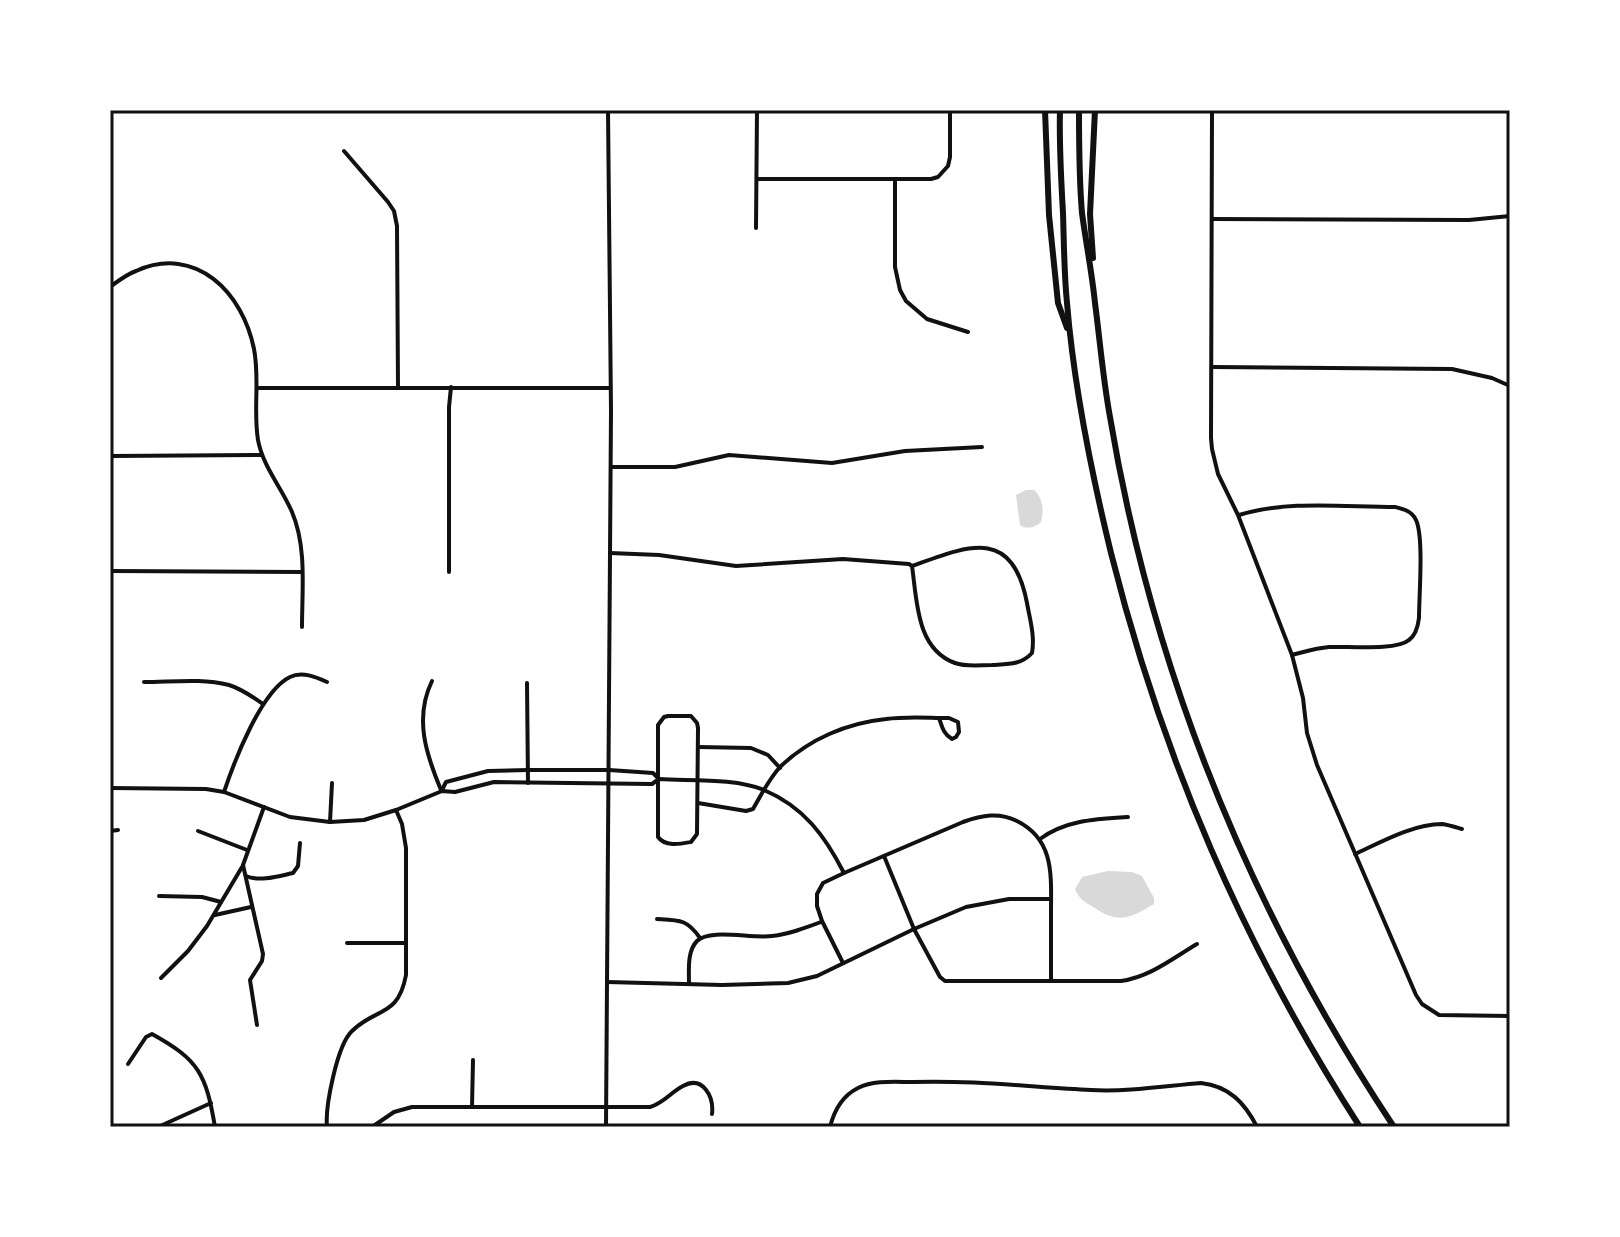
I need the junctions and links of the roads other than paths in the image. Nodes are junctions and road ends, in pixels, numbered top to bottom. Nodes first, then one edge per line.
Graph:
1 (608, 110) edge
2 (757, 110) edge
3 (950, 110) edge
4 (1045, 110) edge
5 (1060, 110) edge
6 (1079, 110) edge
7 (1095, 110) edge
8 (1212, 110) edge
9 (344, 151) dead end
10 (757, 179) junction
11 (895, 179) junction
12 (1510, 216) edge
13 (1212, 219) junction
14 (756, 228) dead end
15 (110, 287) edge
16 (1095, 302) junction
17 (968, 332) dead end
18 (1071, 340) junction
19 (1212, 367) junction
20 (1510, 386) edge
21 (398, 387) junction
22 (451, 387) junction
23 (257, 388) junction
24 (611, 388) junction
25 (982, 447) dead end
26 (262, 455) junction
27 (110, 456) edge
28 (611, 467) junction
29 (1238, 515) junction
30 (610, 553) junction
31 (912, 566) junction
32 (110, 571) edge
33 (302, 572) junction
34 (449, 572) dead end
35 (302, 627) dead end
36 (1292, 655) junction
37 (432, 681) dead end
38 (144, 682) dead end
39 (327, 682) dead end
40 (527, 683) dead end
41 (263, 704) junction
42 (939, 718) junction
43 (698, 747) junction
44 (780, 768) junction
45 (528, 770) junction
46 (609, 770) junction
47 (659, 779) junction
48 (697, 781) junction
49 (609, 782) junction
50 (332, 783) dead end
51 (528, 783) junction
52 (110, 788) edge
53 (763, 790) junction
54 (442, 791) junction
55 (224, 792) junction
56 (698, 803) junction
57 (264, 807) junction
58 (396, 810) junction
59 (1128, 817) dead end
60 (330, 822) junction
61 (1462, 829) dead end
62 (118, 830) dead end
63 (110, 831) edge
64 (198, 831) dead end
65 (1040, 839) junction
66 (300, 843) dead end
67 (247, 850) junction
68 (1355, 854) junction
69 (884, 856) junction
70 (243, 865) junction
71 (844, 873) junction
72 (245, 876) junction
73 (159, 896) dead end
74 (1051, 899) junction
75 (221, 902) junction
76 (251, 907) junction
77 (213, 916) junction
78 (657, 919) dead end
79 (822, 921) junction
80 (914, 929) junction
81 (700, 938) junction
82 (347, 943) dead end
83 (406, 943) junction
84 (1197, 944) dead end
85 (843, 963) junction
86 (161, 978) dead end
87 (1051, 981) junction
88 (607, 982) junction
89 (689, 984) junction
90 (1510, 1016) edge
91 (257, 1025) dead end
92 (473, 1060) dead end
93 (128, 1064) dead end
94 (211, 1103) junction
95 (472, 1107) junction
96 (606, 1108) junction
97 (712, 1114) dead end
98 (158, 1127) edge
99 (215, 1127) edge
100 (327, 1127) edge
101 (372, 1127) edge
102 (606, 1127) edge
103 (830, 1127) edge
104 (1257, 1127) edge
105 (1360, 1127) edge
106 (1394, 1127) edge

1 - 24 street
2 - 10 street
3 - 11 street
4 - 18 highway
5 - 18 highway
6 - 16 highway
7 - 16 highway
8 - 13 street
9 - 21 street
10 - 11 street
10 - 14 street
11 - 17 street
12 - 13 street
13 - 19 street
15 - 23 street
16 - 106 highway
18 - 105 highway
19 - 20 street
19 - 29 street
21 - 22 street
21 - 23 street
22 - 24 street
22 - 34 street
23 - 26 street
24 - 28 street
25 - 28 street
26 - 27 street
26 - 33 street
28 - 30 street
29 - 36 street
29 - 36 street
30 - 31 street
30 - 46 street
31 - 31 street
32 - 33 street
33 - 35 street
36 - 68 street
37 - 54 street
38 - 41 street
39 - 41 street
40 - 45 street
41 - 55 street
42 - 42 street
42 - 44 street
43 - 44 street
43 - 47 street
43 - 48 street
44 - 53 street
45 - 46 street
45 - 51 street
45 - 54 street
46 - 47 street
46 - 49 street
47 - 48 street
47 - 49 street
47 - 56 street
48 - 53 street
48 - 56 street
49 - 51 street
49 - 88 street
50 - 60 street
51 - 54 street
52 - 55 street
53 - 56 street
53 - 71 street
54 - 58 street
55 - 57 street
57 - 60 street
57 - 67 street
58 - 60 street
58 - 83 street
59 - 65 street
61 - 68 street
62 - 63 street
64 - 67 street
65 - 69 street
65 - 74 street
66 - 72 street
67 - 70 street
68 - 90 street
69 - 71 street
69 - 80 street
70 - 72 street
70 - 75 street
71 - 79 street
72 - 76 street
73 - 75 street
74 - 80 street
74 - 87 street
75 - 77 street
76 - 77 street
76 - 91 street
77 - 86 street
78 - 81 street
79 - 81 street
79 - 85 street
80 - 85 street
80 - 87 street
81 - 89 street
82 - 83 street
83 - 100 street
84 - 87 street
85 - 89 street
88 - 89 street
88 - 96 street
92 - 95 street
93 - 94 street
94 - 98 street
94 - 99 street
95 - 96 street
95 - 101 street
96 - 97 street
96 - 102 street
103 - 104 street

